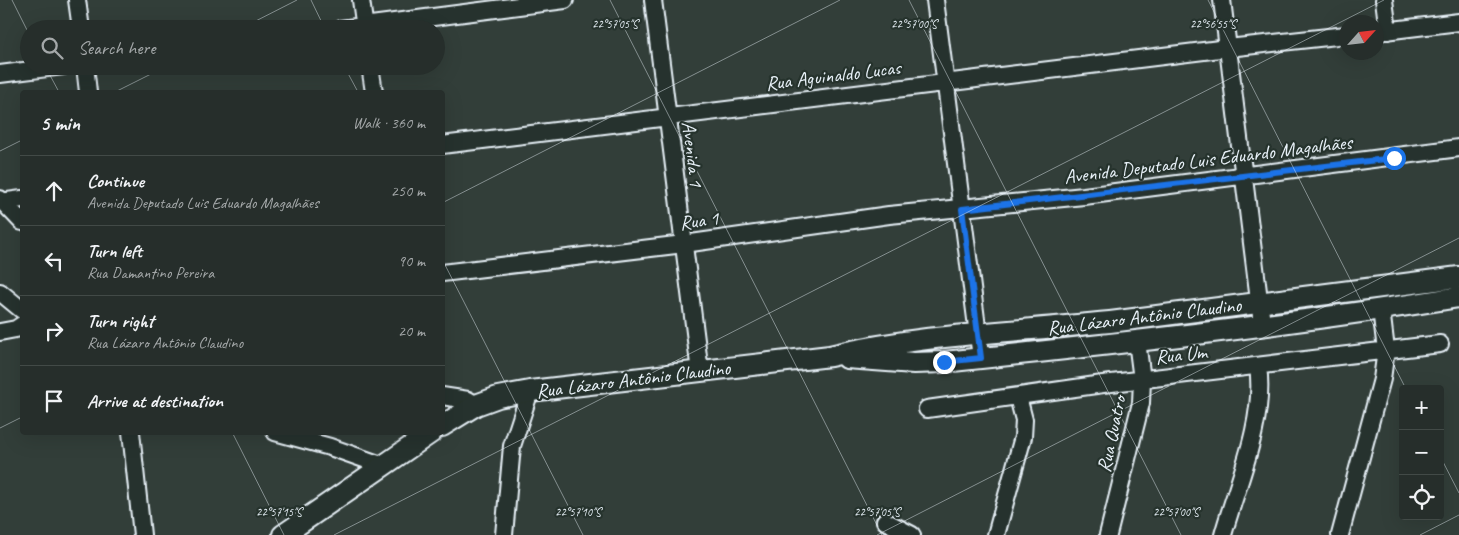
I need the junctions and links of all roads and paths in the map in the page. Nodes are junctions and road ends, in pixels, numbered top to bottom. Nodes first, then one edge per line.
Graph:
1 (77, 0) edge
2 (362, 0) edge
3 (565, 0) edge
4 (653, 0) edge
5 (936, 0) edge
6 (1222, 0) edge
7 (1384, 0) edge
8 (1383, 15) edge
9 (79, 20) edge
10 (364, 20) edge
11 (417, 20) edge
12 (1459, 22) edge
13 (1384, 31) edge
14 (1339, 36) edge
15 (1228, 48) junction
16 (20, 71) edge
17 (0, 74) edge
18 (86, 75) edge
19 (371, 75) edge
20 (946, 84) junction
21 (88, 90) edge
22 (374, 90) edge
23 (667, 116) junction
24 (445, 145) edge
25 (1459, 148) edge
26 (1242, 175) junction
27 (20, 199) edge
28 (0, 201) edge
29 (962, 209) junction
30 (20, 220) edge
31 (684, 244) junction
32 (445, 273) edge
33 (1459, 277) edge
34 (0, 292) edge
35 (1459, 297) edge
36 (1259, 301) junction
37 (20, 308) edge
38 (1381, 309) junction
39 (1262, 324) junction
40 (20, 326) edge
41 (0, 332) edge
42 (978, 335) junction
43 (1137, 341) junction
44 (1440, 344) dead end
45 (1386, 350) junction
46 (830, 356) junction
47 (981, 358) junction
48 (1258, 367) junction
49 (700, 372) junction
50 (1142, 380) junction
51 (530, 391) junction
52 (445, 396) edge
53 (1018, 397) junction
54 (476, 406) junction
55 (927, 409) dead end
56 (445, 424) edge
57 (131, 435) edge
58 (286, 435) edge
59 (428, 435) edge
60 (384, 466) junction
61 (885, 521) dead end
62 (142, 535) edge
63 (283, 535) edge
64 (504, 535) edge
65 (912, 535) edge
66 (996, 535) edge
67 (1108, 535) edge
68 (1223, 535) edge
69 (1340, 535) edge

1 - 9 street
2 - 10 street
3 - 11 street
4 - 23 street, Avenida 1
5 - 20 street
6 - 15 street
7 - 8 street
12 - 13 street
14 - 15 street, Rua Aguinaldo Lucas
15 - 20 street, Rua Aguinaldo Lucas
15 - 26 street
16 - 17 street
18 - 21 street
19 - 22 street
20 - 23 street, Rua Aguinaldo Lucas
20 - 29 street
23 - 24 street, Rua Aguinaldo Lucas
23 - 31 street, Avenida 1
25 - 26 street, Avenida Deputado Luis Eduardo Magalhães
26 - 29 street, Avenida Deputado Luis Eduardo Magalhães
26 - 36 street
27 - 28 street
28 - 30 street
29 - 31 street, Rua 1
29 - 42 street
31 - 32 street, Rua 1
31 - 49 street, Avenida 1
33 - 36 main road, Rua Lázaro Antônio Claudino
34 - 37 street
35 - 38 main road, Rua Lázaro Antônio Claudino
36 - 39 street
36 - 42 main road, Rua Lázaro Antônio Claudino
38 - 39 main road, Rua Lázaro Antônio Claudino
38 - 45 street
39 - 43 main road, Rua Lázaro Antônio Claudino
40 - 41 street
42 - 46 main road, Rua Lázaro Antônio Claudino
42 - 47 street
43 - 47 main road, Rua Lázaro Antônio Claudino
43 - 50 street, Rua Quatro
44 - 45 street, Rua Um
45 - 48 street, Rua Um
45 - 69 street
46 - 47 main road, Rua Lázaro Antônio Claudino
46 - 49 main road, Rua Lázaro Antônio Claudino
48 - 50 street, Rua Um
48 - 68 street
49 - 51 main road, Rua Lázaro Antônio Claudino
50 - 53 street, Rua Um
50 - 67 street, Rua Quatro
51 - 54 main road, Rua Lázaro Antônio Claudino
51 - 64 street
52 - 54 street
53 - 55 street, Rua Um
53 - 66 street
54 - 56 main road, Rua Lázaro Antônio Claudino
57 - 62 street
58 - 60 street
59 - 60 main road
60 - 63 main road
61 - 65 street

